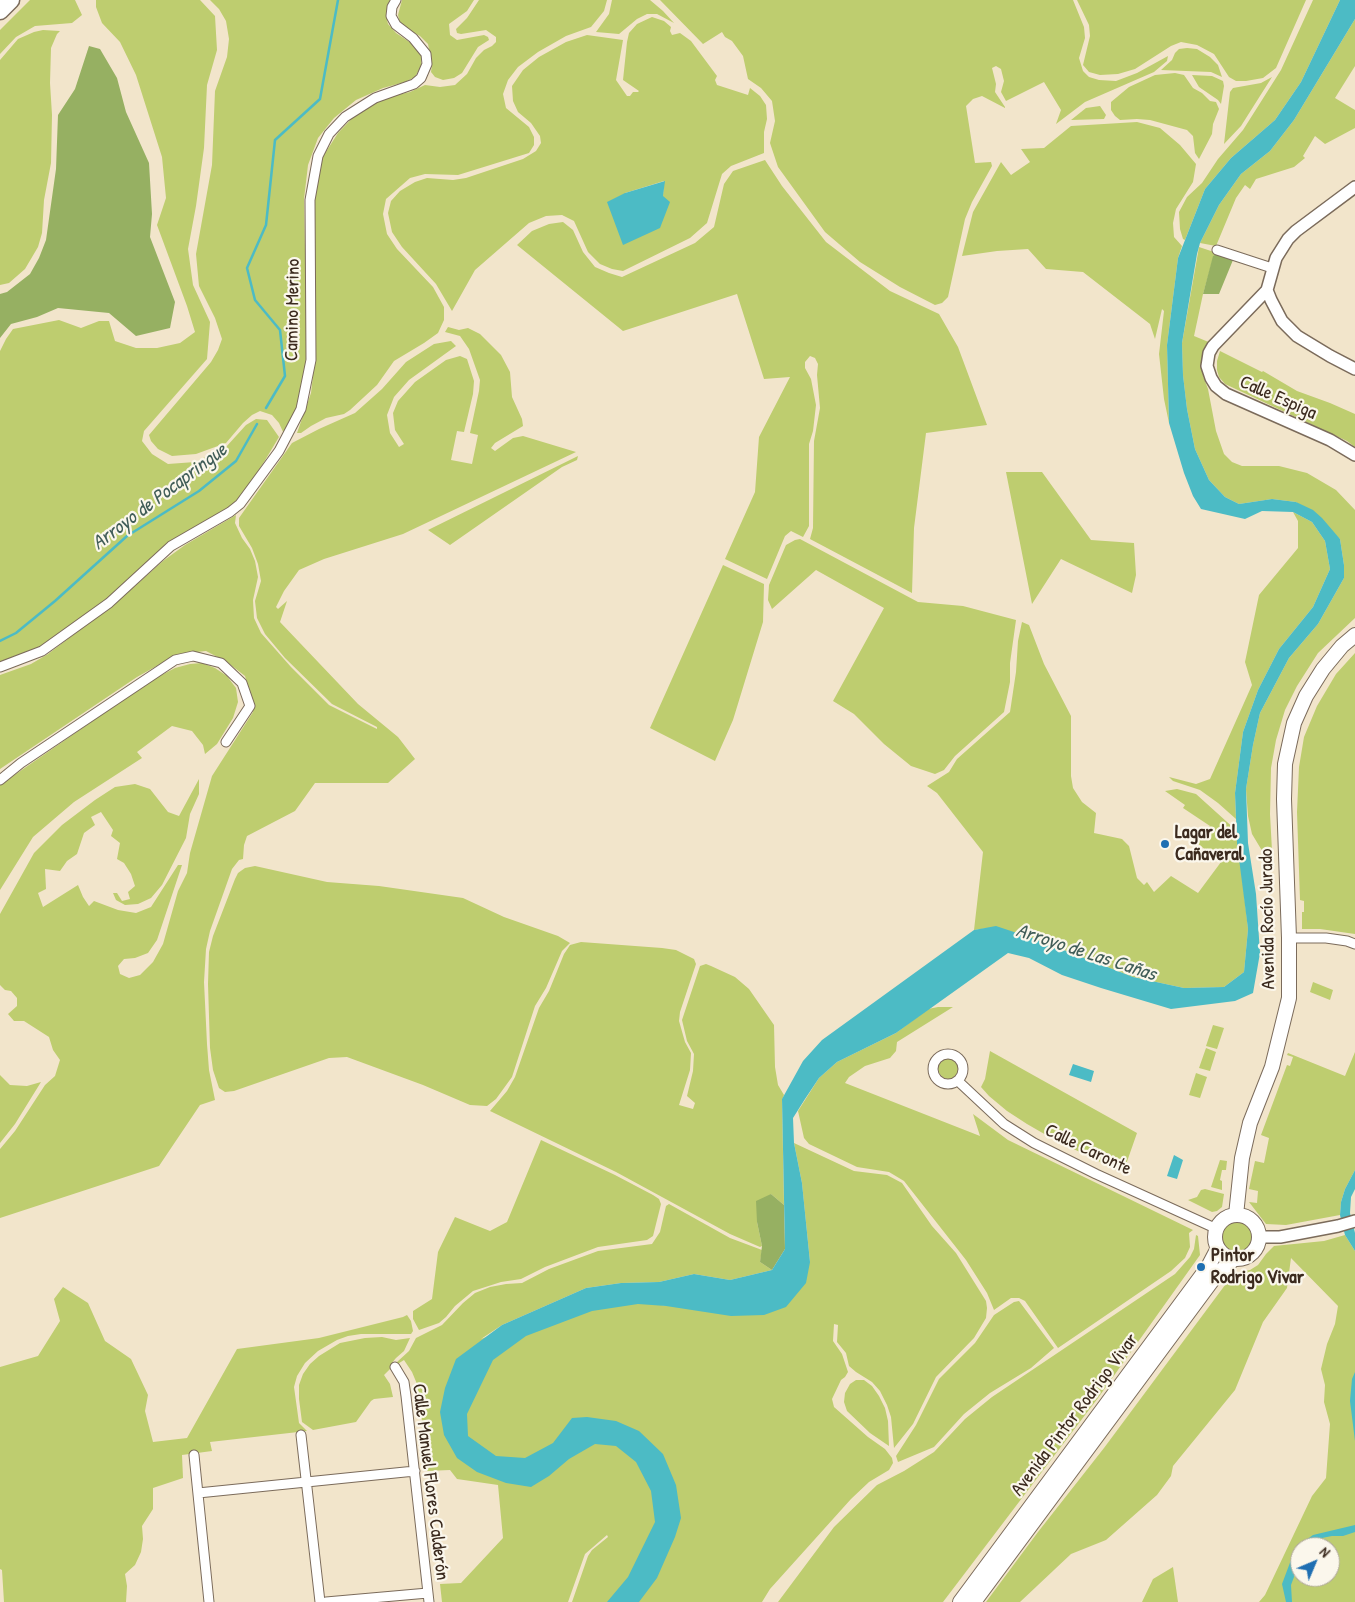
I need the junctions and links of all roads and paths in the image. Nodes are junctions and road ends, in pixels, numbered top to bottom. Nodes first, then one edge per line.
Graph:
1 (11, 0) edge
2 (396, 0) edge
3 (0, 11) edge
4 (1355, 187) edge
5 (1216, 250) dead end
6 (1272, 268) junction
7 (1268, 290) junction
8 (1355, 369) edge
9 (1355, 455) edge
10 (1355, 635) edge
11 (0, 667) edge
12 (226, 742) dead end
13 (0, 780) edge
14 (1289, 938) junction
15 (1355, 944) edge
16 (958, 1081) dead end
17 (1236, 1215) junction
18 (1355, 1222) edge
19 (1217, 1229) junction
20 (1260, 1237) junction
21 (1218, 1248) junction
22 (1234, 1259) junction
23 (395, 1367) dead end
24 (301, 1435) dead end
25 (194, 1455) dead end
26 (415, 1470) junction
27 (306, 1482) junction
28 (198, 1493) junction
29 (428, 1597) edge
30 (210, 1602) edge
31 (320, 1602) edge
32 (326, 1602) edge
33 (960, 1602) edge
34 (974, 1602) edge

1 - 3 highway
2 - 11 street, Camino Merino
4 - 6 street
5 - 6 street
6 - 7 street
7 - 8 street
7 - 9 street, Calle Espiga
10 - 14 main road, Avenida Rocío Jurado
12 - 13 street
14 - 15 street
14 - 17 main road, Avenida Rocío Jurado
16 - 19 street, Calle Caronte
17 - 19 main road
17 - 20 main road
18 - 20 street
19 - 21 main road
20 - 22 main road
21 - 22 main road
21 - 33 main road, Avenida Pintor Rodrigo Vivar
22 - 34 main road, Avenida Pintor Rodrigo Vivar
23 - 26 street, Calle Manuel Flores Calderón
24 - 27 street
25 - 28 street
26 - 27 street
26 - 29 street, Calle Manuel Flores Calderón
27 - 28 street
27 - 31 street
28 - 30 street
29 - 32 street

